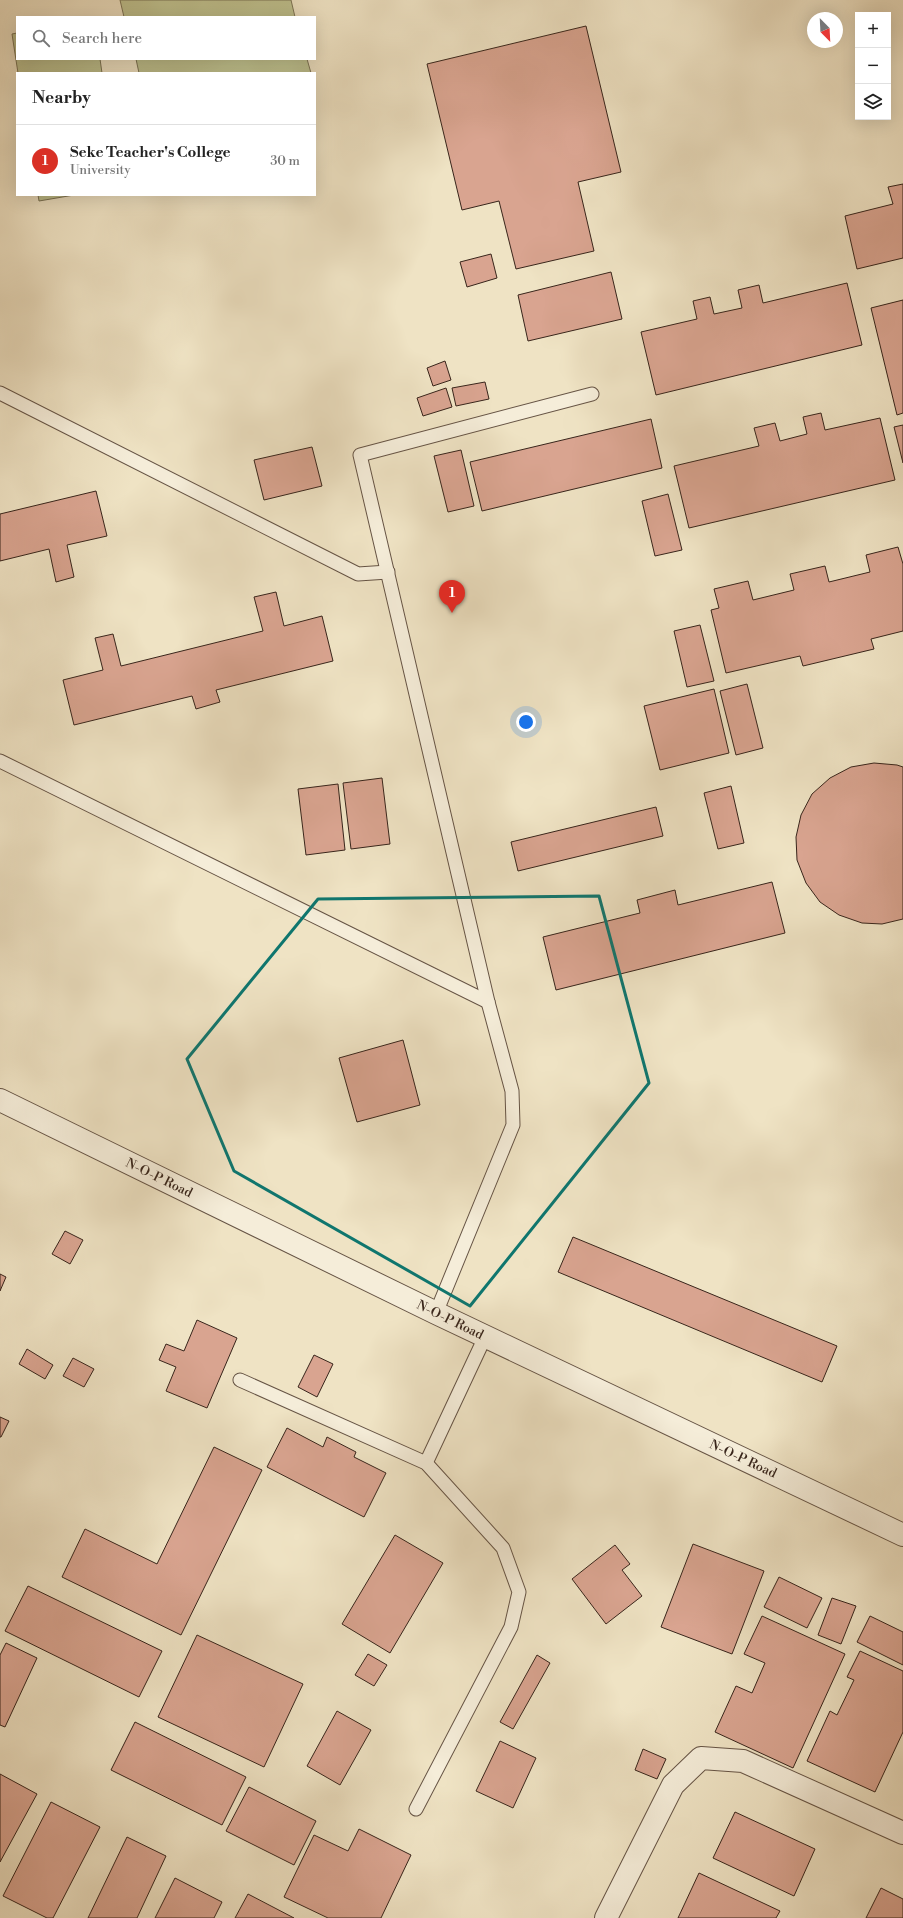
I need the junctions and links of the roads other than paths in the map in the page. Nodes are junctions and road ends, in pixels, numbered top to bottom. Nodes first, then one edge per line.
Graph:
1 (0, 393) edge
2 (592, 394) dead end
3 (388, 572) junction
4 (0, 761) edge
5 (488, 1002) junction
6 (0, 1100) edge
7 (436, 1314) junction
8 (485, 1337) junction
9 (240, 1380) dead end
10 (426, 1463) junction
11 (903, 1535) edge
12 (416, 1809) dead end
13 (903, 1833) edge
14 (606, 1918) edge

1 - 3 lane
2 - 3 lane
3 - 5 lane
4 - 5 lane
5 - 7 lane
6 - 7 street, N-O-P Road
7 - 8 street, N-O-P Road
8 - 10 lane
8 - 11 street, N-O-P Road
9 - 10 lane
10 - 12 lane
13 - 14 street

